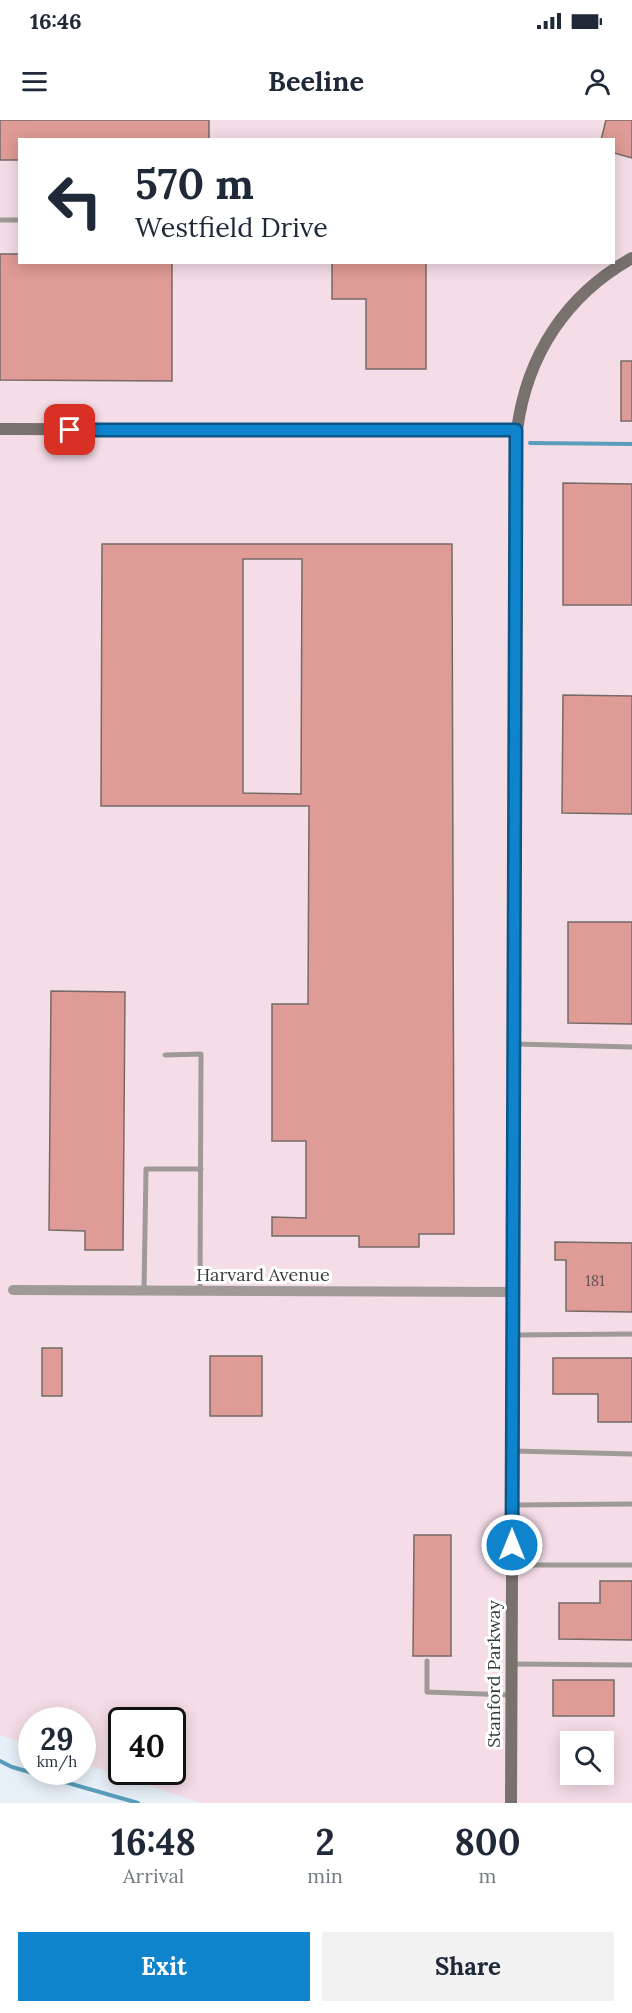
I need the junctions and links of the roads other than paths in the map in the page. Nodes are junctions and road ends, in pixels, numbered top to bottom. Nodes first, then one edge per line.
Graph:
1 (0, 220) edge
2 (18, 220) edge
3 (632, 258) edge
4 (0, 429) edge
5 (516, 430) junction
6 (514, 1044) junction
7 (632, 1047) edge
8 (165, 1055) dead end
9 (201, 1169) junction
10 (14, 1290) dead end
11 (144, 1290) junction
12 (200, 1291) junction
13 (513, 1292) junction
14 (512, 1335) junction
15 (632, 1335) edge
16 (512, 1451) junction
17 (632, 1454) edge
18 (632, 1504) edge
19 (512, 1505) junction
20 (512, 1565) junction
21 (632, 1565) edge
22 (427, 1661) dead end
23 (512, 1664) junction
24 (632, 1665) edge
25 (512, 1695) junction
26 (511, 1803) edge

1 - 2 lane
3 - 5 street, Stanford Parkway
4 - 5 street
5 - 6 street, Stanford Parkway
6 - 7 lane
6 - 13 street, Stanford Parkway
8 - 9 lane
9 - 11 lane
9 - 12 lane
10 - 11 street, Harvard Avenue
11 - 12 street, Harvard Avenue
12 - 13 street, Harvard Avenue
13 - 14 street, Stanford Parkway
14 - 15 lane
14 - 16 street, Stanford Parkway
16 - 17 lane
16 - 19 street, Stanford Parkway
18 - 19 lane
19 - 20 street, Stanford Parkway
20 - 21 lane
20 - 23 street, Stanford Parkway
22 - 25 lane
23 - 24 lane
23 - 25 street, Stanford Parkway
25 - 26 street, Stanford Parkway

